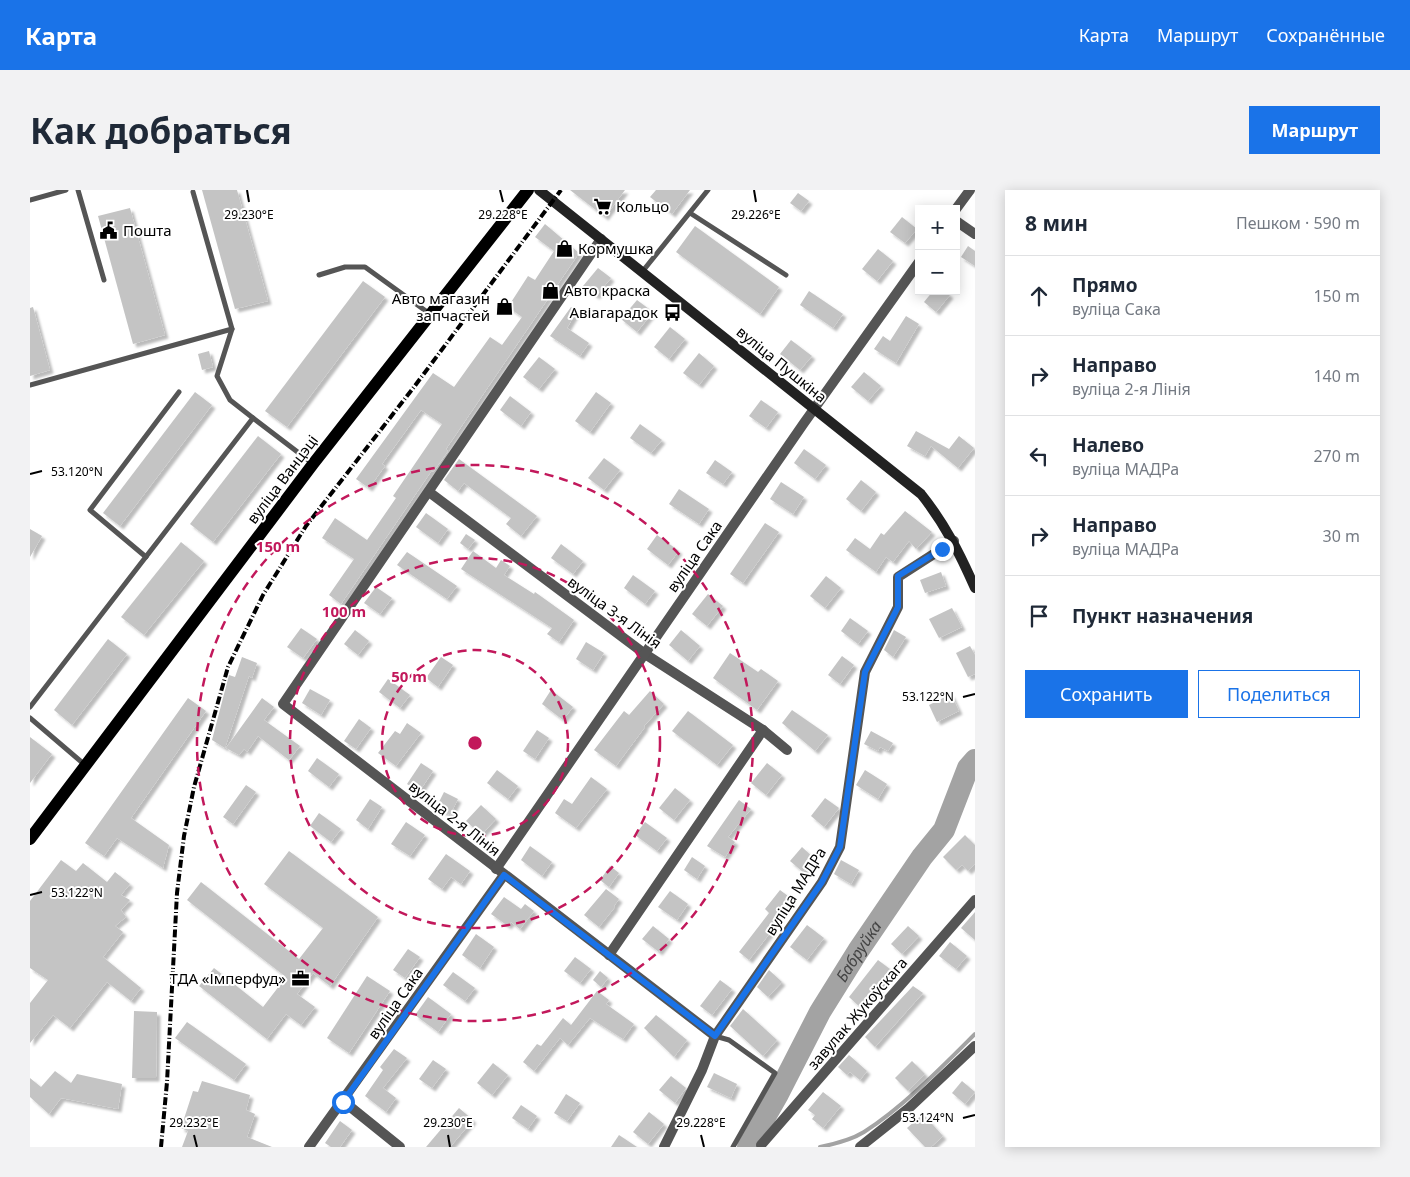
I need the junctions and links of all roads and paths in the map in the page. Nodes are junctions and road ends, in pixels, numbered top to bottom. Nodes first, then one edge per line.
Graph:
1 (66, 190) edge
2 (78, 190) edge
3 (528, 190) edge
4 (539, 190) edge
5 (708, 190) edge
6 (970, 190) edge
7 (193, 192) dead end
8 (30, 200) edge
9 (959, 205) edge
10 (690, 213) junction
11 (960, 224) edge
12 (975, 234) edge
13 (602, 239) junction
14 (915, 268) edge
15 (642, 272) junction
16 (318, 275) dead end
17 (786, 275) dead end
18 (104, 280) dead end
19 (431, 314) junction
20 (232, 329) junction
21 (30, 385) edge
22 (179, 392) dead end
23 (814, 409) junction
24 (253, 418) junction
25 (313, 464) junction
26 (429, 492) junction
27 (954, 541) junction
28 (146, 557) junction
29 (975, 588) edge
30 (645, 654) junction
31 (30, 707) edge
32 (30, 718) edge
33 (763, 730) junction
34 (787, 750) dead end
35 (86, 765) junction
36 (30, 839) edge
37 (500, 872) junction
38 (975, 900) edge
39 (609, 955) junction
40 (715, 1036) junction
41 (975, 1046) edge
42 (343, 1102) junction
43 (761, 1145) dead end
44 (309, 1147) edge
45 (400, 1147) edge
46 (664, 1147) edge
47 (733, 1147) edge
48 (860, 1147) edge

1 - 8 lane
2 - 18 lane
3 - 19 main road, вуліца Ванцэці
4 - 13 main road, вуліца Пушкіна
5 - 10 lane
6 - 9 street
7 - 20 lane
10 - 15 lane
10 - 17 lane
11 - 12 street
13 - 15 main road, вуліца Пушкіна
13 - 26 street
14 - 23 street, вуліца Сака
15 - 23 main road, вуліца Пушкіна
16 - 19 lane
19 - 25 main road, вуліца Ванцэці
20 - 21 lane
20 - 24 lane
22 - 28 lane
23 - 27 main road, вуліца Пушкіна
23 - 30 street, вуліца Сака
24 - 25 lane
24 - 28 lane
25 - 35 main road, вуліца Ванцэці
26 - 30 street, вуліца 3-я Лінія
26 - 37 street, вуліца 2-я Лінія
27 - 29 main road, вуліца Пушкіна
27 - 40 street, вуліца МАДРа
28 - 31 lane
30 - 33 street, вуліца 3-я Лінія
30 - 37 street, вуліца Сака
32 - 35 lane
33 - 34 street, вуліца 3-я Лінія
33 - 39 street
35 - 36 main road, вуліца Ванцэці
37 - 39 street, вуліца 2-я Лінія
37 - 42 street, вуліца Сака
38 - 43 street, завулак Жукоўскага
39 - 40 street, вуліца 2-я Лінія
40 - 46 street, вуліца МАДРа
40 - 47 lane
41 - 48 street
42 - 44 street, вуліца Сака
42 - 45 street

